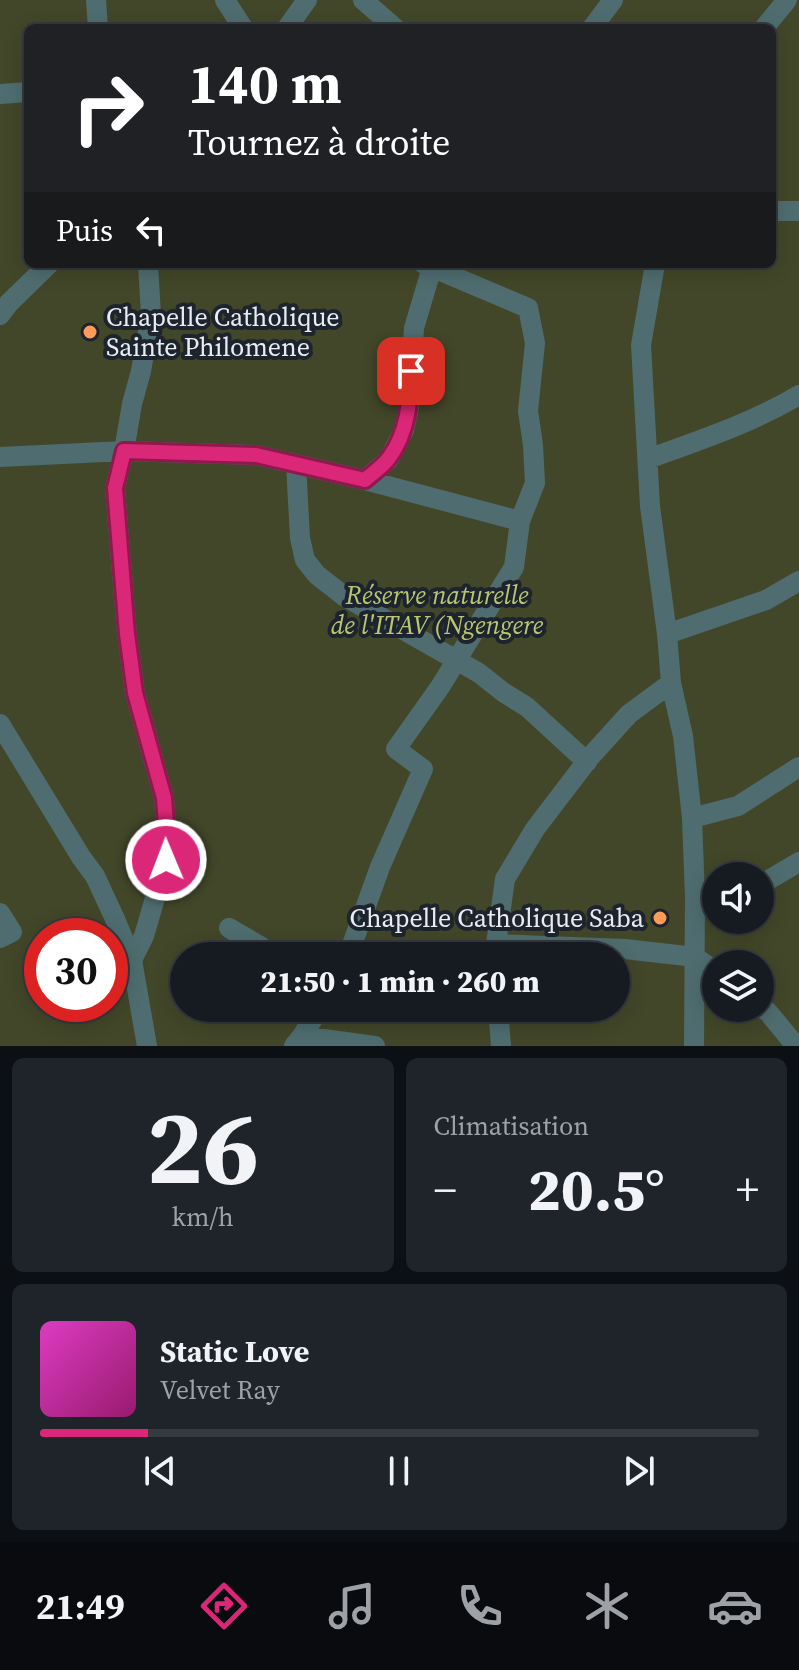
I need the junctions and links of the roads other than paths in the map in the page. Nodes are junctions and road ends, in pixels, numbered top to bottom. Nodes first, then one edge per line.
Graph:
1 (96, 0) edge
2 (225, 0) edge
3 (307, 0) edge
4 (363, 0) edge
5 (613, 0) edge
6 (787, 0) edge
7 (98, 24) edge
8 (240, 24) edge
9 (290, 24) edge
10 (390, 24) edge
11 (595, 24) edge
12 (767, 24) edge
13 (24, 92) edge
14 (0, 94) edge
15 (776, 211) edge
16 (799, 211) edge
17 (45, 268) edge
18 (148, 268) edge
19 (429, 268) edge
20 (437, 268) edge
21 (654, 268) edge
22 (0, 315) edge
23 (799, 395) edge
24 (124, 451) junction
25 (0, 457) edge
26 (648, 459) junction
27 (296, 464) junction
28 (365, 480) junction
29 (520, 521) junction
30 (799, 581) edge
31 (667, 634) junction
32 (457, 660) junction
33 (671, 683) junction
34 (0, 724) edge
35 (587, 762) junction
36 (799, 767) edge
37 (692, 818) junction
38 (799, 862) edge
39 (774, 877) edge
40 (702, 897) edge
41 (695, 898) junction
42 (0, 913) edge
43 (229, 928) dead end
44 (0, 938) edge
45 (253, 942) edge
46 (353, 942) edge
47 (497, 942) edge
48 (630, 950) edge
49 (695, 957) junction
50 (132, 960) junction
51 (702, 962) edge
52 (774, 1019) edge
53 (311, 1022) edge
54 (499, 1022) edge
55 (298, 1041) edge
56 (147, 1046) edge
57 (375, 1046) edge
58 (501, 1046) edge
59 (694, 1046) edge
60 (796, 1046) edge

1 - 7 street
2 - 8 street
3 - 9 street
4 - 10 street
5 - 11 street
6 - 12 street
13 - 14 street
15 - 16 street
17 - 22 street
18 - 24 street
19 - 28 street
20 - 29 street
21 - 26 street
23 - 26 street
24 - 25 street
24 - 27 street
24 - 50 street
26 - 31 street
27 - 28 street
27 - 32 street
28 - 29 street
29 - 32 street
30 - 31 street
31 - 33 street
32 - 35 street
32 - 46 street
33 - 35 street
33 - 37 street
34 - 50 street
35 - 47 street
36 - 37 street
37 - 41 street
38 - 39 street
40 - 41 street
41 - 49 street
42 - 44 street
43 - 45 street
48 - 49 street
49 - 51 street
49 - 59 street
50 - 56 street
52 - 60 street
53 - 55 street
54 - 58 street
55 - 57 street

